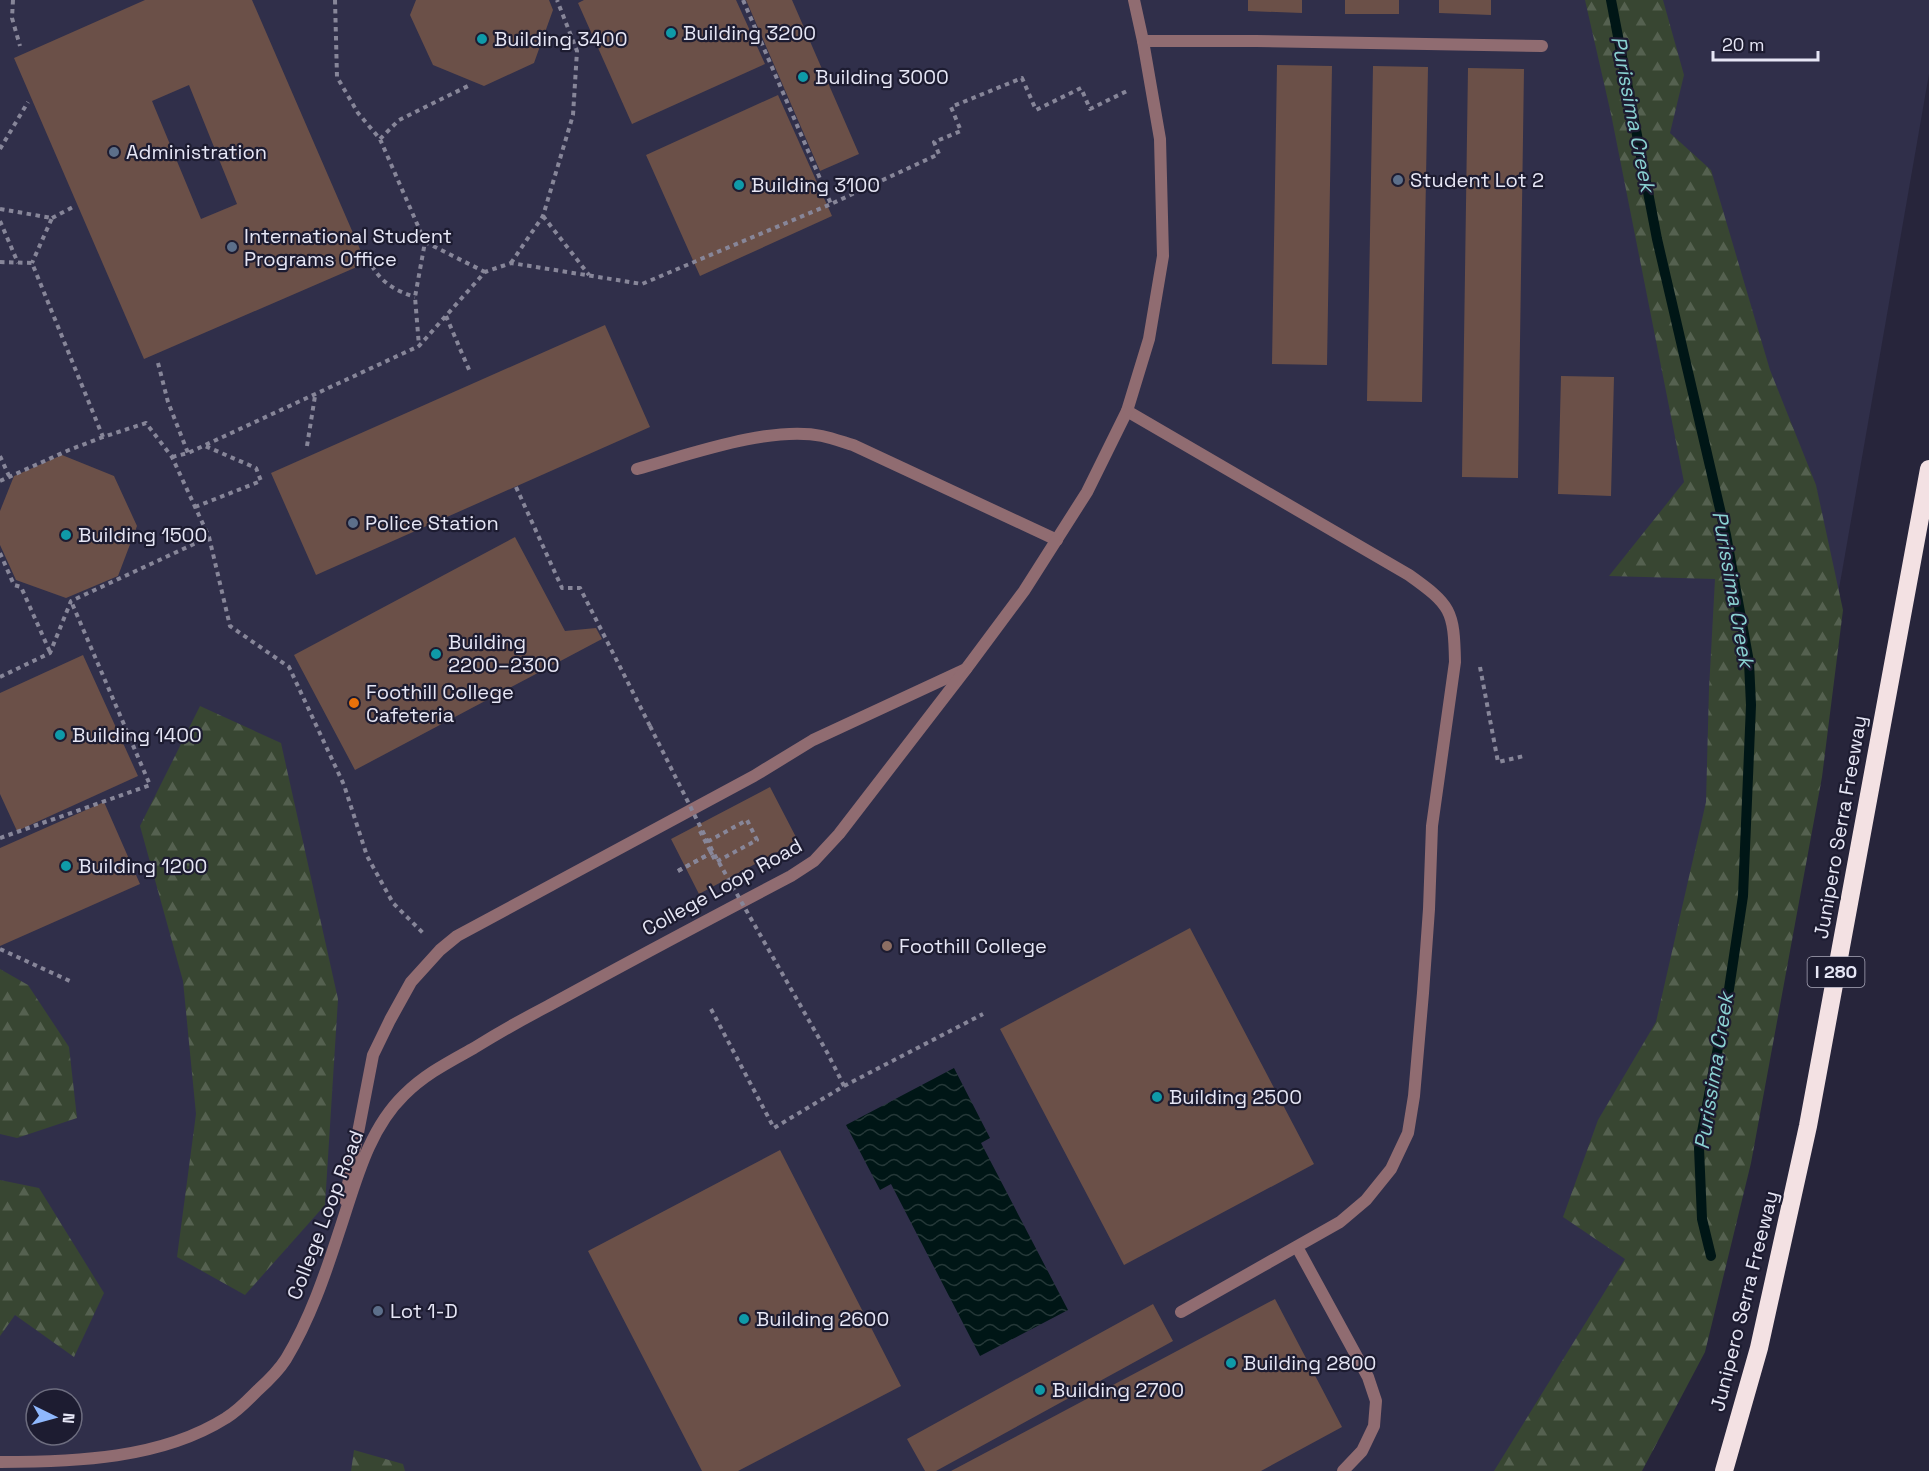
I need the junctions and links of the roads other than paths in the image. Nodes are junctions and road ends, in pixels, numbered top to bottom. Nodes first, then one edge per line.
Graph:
1 (1134, 0) edge
2 (1143, 41) junction
3 (1542, 46) dead end
4 (1127, 411) junction
5 (637, 469) dead end
6 (1929, 469) edge
7 (1057, 540) junction
8 (966, 669) junction
9 (339, 1234) junction
10 (1297, 1247) junction
11 (1181, 1312) dead end
12 (0, 1462) edge
13 (1343, 1471) edge
14 (1724, 1471) edge

1 - 2 street, College Loop Road
2 - 3 street
2 - 4 street, College Loop Road
4 - 7 street, College Loop Road
4 - 10 street
5 - 7 street
6 - 14 highway, Junipero Serra Freeway / I 280
7 - 8 street, College Loop Road
8 - 9 street, College Loop Road
8 - 9 street
9 - 12 street, College Loop Road
10 - 11 street
10 - 13 street

